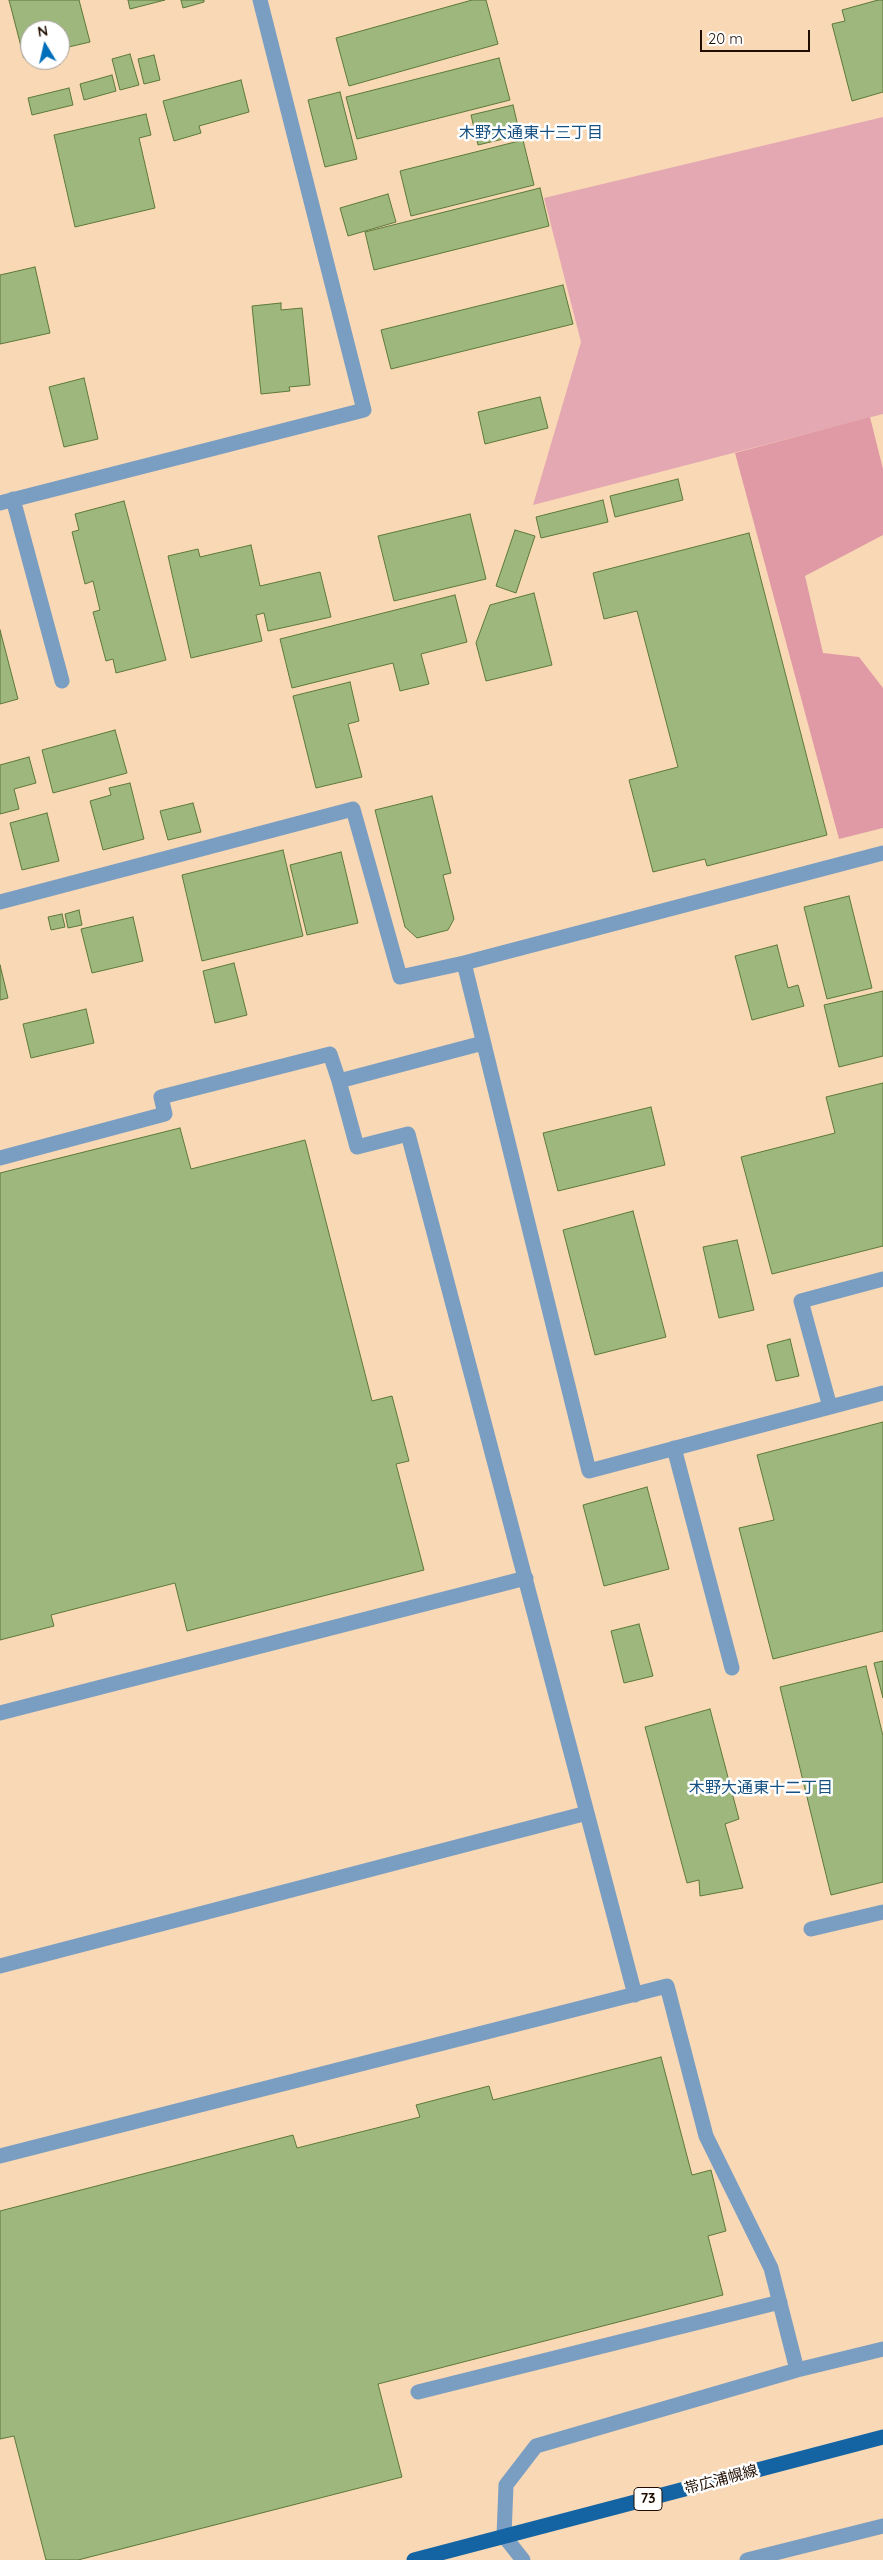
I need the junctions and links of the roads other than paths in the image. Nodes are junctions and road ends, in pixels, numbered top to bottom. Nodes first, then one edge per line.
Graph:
1 (260, 0) edge
2 (6, 501) edge
3 (62, 681) dead end
4 (883, 854) edge
5 (0, 902) edge
6 (464, 963) junction
7 (483, 1043) junction
8 (339, 1081) junction
9 (0, 1158) edge
10 (883, 1279) edge
11 (883, 1393) edge
12 (830, 1407) junction
13 (674, 1448) junction
14 (526, 1578) junction
15 (732, 1668) dead end
16 (0, 1713) edge
17 (587, 1813) junction
18 (883, 1912) edge
19 (811, 1929) dead end
20 (0, 1966) edge
21 (635, 1995) junction
22 (0, 2156) edge
23 (780, 2302) junction
24 (883, 2349) edge
25 (797, 2370) junction
26 (418, 2392) dead end
27 (883, 2438) edge
28 (883, 2526) edge
29 (504, 2536) junction
30 (414, 2560) edge
31 (522, 2560) edge
32 (747, 2560) edge

1 - 2 street
2 - 3 street
4 - 6 street
5 - 6 street
6 - 7 street
7 - 8 street
7 - 13 street
8 - 9 street
8 - 14 street
10 - 12 street
11 - 12 street
12 - 13 street
13 - 15 street
14 - 16 street
14 - 17 street
17 - 20 street
17 - 21 street
18 - 19 street
21 - 22 street
21 - 23 street
23 - 25 street
23 - 26 street
24 - 25 street
25 - 29 street
27 - 29 main road, 帯広浦幌線 / 73
28 - 32 street
29 - 30 main road, 帯広浦幌線 / 73
29 - 31 street

